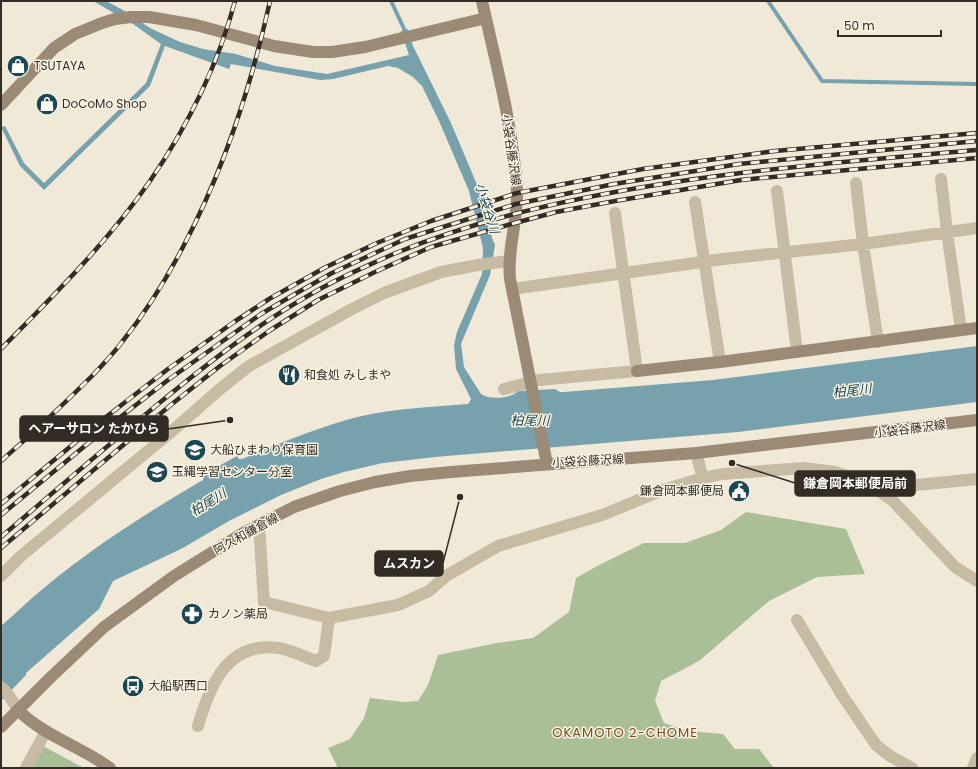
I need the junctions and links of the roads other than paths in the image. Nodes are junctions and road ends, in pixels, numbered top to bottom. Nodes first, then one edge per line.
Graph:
1 (482, 1) edge
2 (486, 18) junction
3 (1, 105) edge
4 (941, 179) dead end
5 (856, 183) dead end
6 (778, 192) dead end
7 (695, 202) dead end
8 (615, 213) dead end
9 (977, 228) edge
10 (947, 232) junction
11 (863, 244) junction
12 (786, 252) junction
13 (509, 261) junction
14 (705, 262) junction
15 (624, 273) junction
16 (512, 289) junction
17 (977, 328) edge
18 (961, 330) junction
19 (878, 342) junction
20 (797, 352) junction
21 (720, 362) junction
22 (637, 371) junction
23 (531, 383) junction
24 (504, 389) dead end
25 (977, 420) edge
26 (696, 453) junction
27 (547, 464) junction
28 (703, 478) junction
29 (977, 480) edge
30 (876, 489) junction
31 (259, 525) junction
32 (1, 576) edge
33 (977, 581) edge
34 (329, 618) junction
35 (797, 620) dead end
36 (4, 691) edge
37 (18, 710) junction
38 (198, 726) dead end
39 (1, 727) edge
40 (46, 731) junction
41 (977, 758) edge
42 (26, 768) edge
43 (110, 768) edge
44 (912, 768) edge
45 (973, 768) edge

1 - 2 main road, 小袋谷藤沢線
2 - 3 main road
2 - 13 main road, 小袋谷藤沢線
4 - 10 street
5 - 11 street
6 - 12 street
7 - 14 street
8 - 15 street
9 - 10 street
10 - 11 street
10 - 18 street
11 - 12 street
11 - 19 street
12 - 14 street
12 - 20 street
13 - 16 main road, 小袋谷藤沢線
13 - 32 street
14 - 15 street
14 - 21 street
15 - 16 street
15 - 22 street
16 - 23 main road, 小袋谷藤沢線
17 - 18 main road
18 - 19 main road
19 - 20 main road
20 - 21 main road
21 - 22 main road
22 - 23 street
23 - 24 street
23 - 27 main road, 小袋谷藤沢線
25 - 26 main road, 小袋谷藤沢線
26 - 27 main road, 小袋谷藤沢線
26 - 28 street
27 - 31 main road, 阿久和鎌倉線
28 - 30 street
28 - 34 street
29 - 30 street
30 - 33 street
31 - 34 street
31 - 37 main road, 阿久和鎌倉線
34 - 38 street
35 - 44 street
36 - 37 street
37 - 39 main road, 阿久和鎌倉線
37 - 40 main road
40 - 42 street
40 - 43 main road
41 - 45 street

